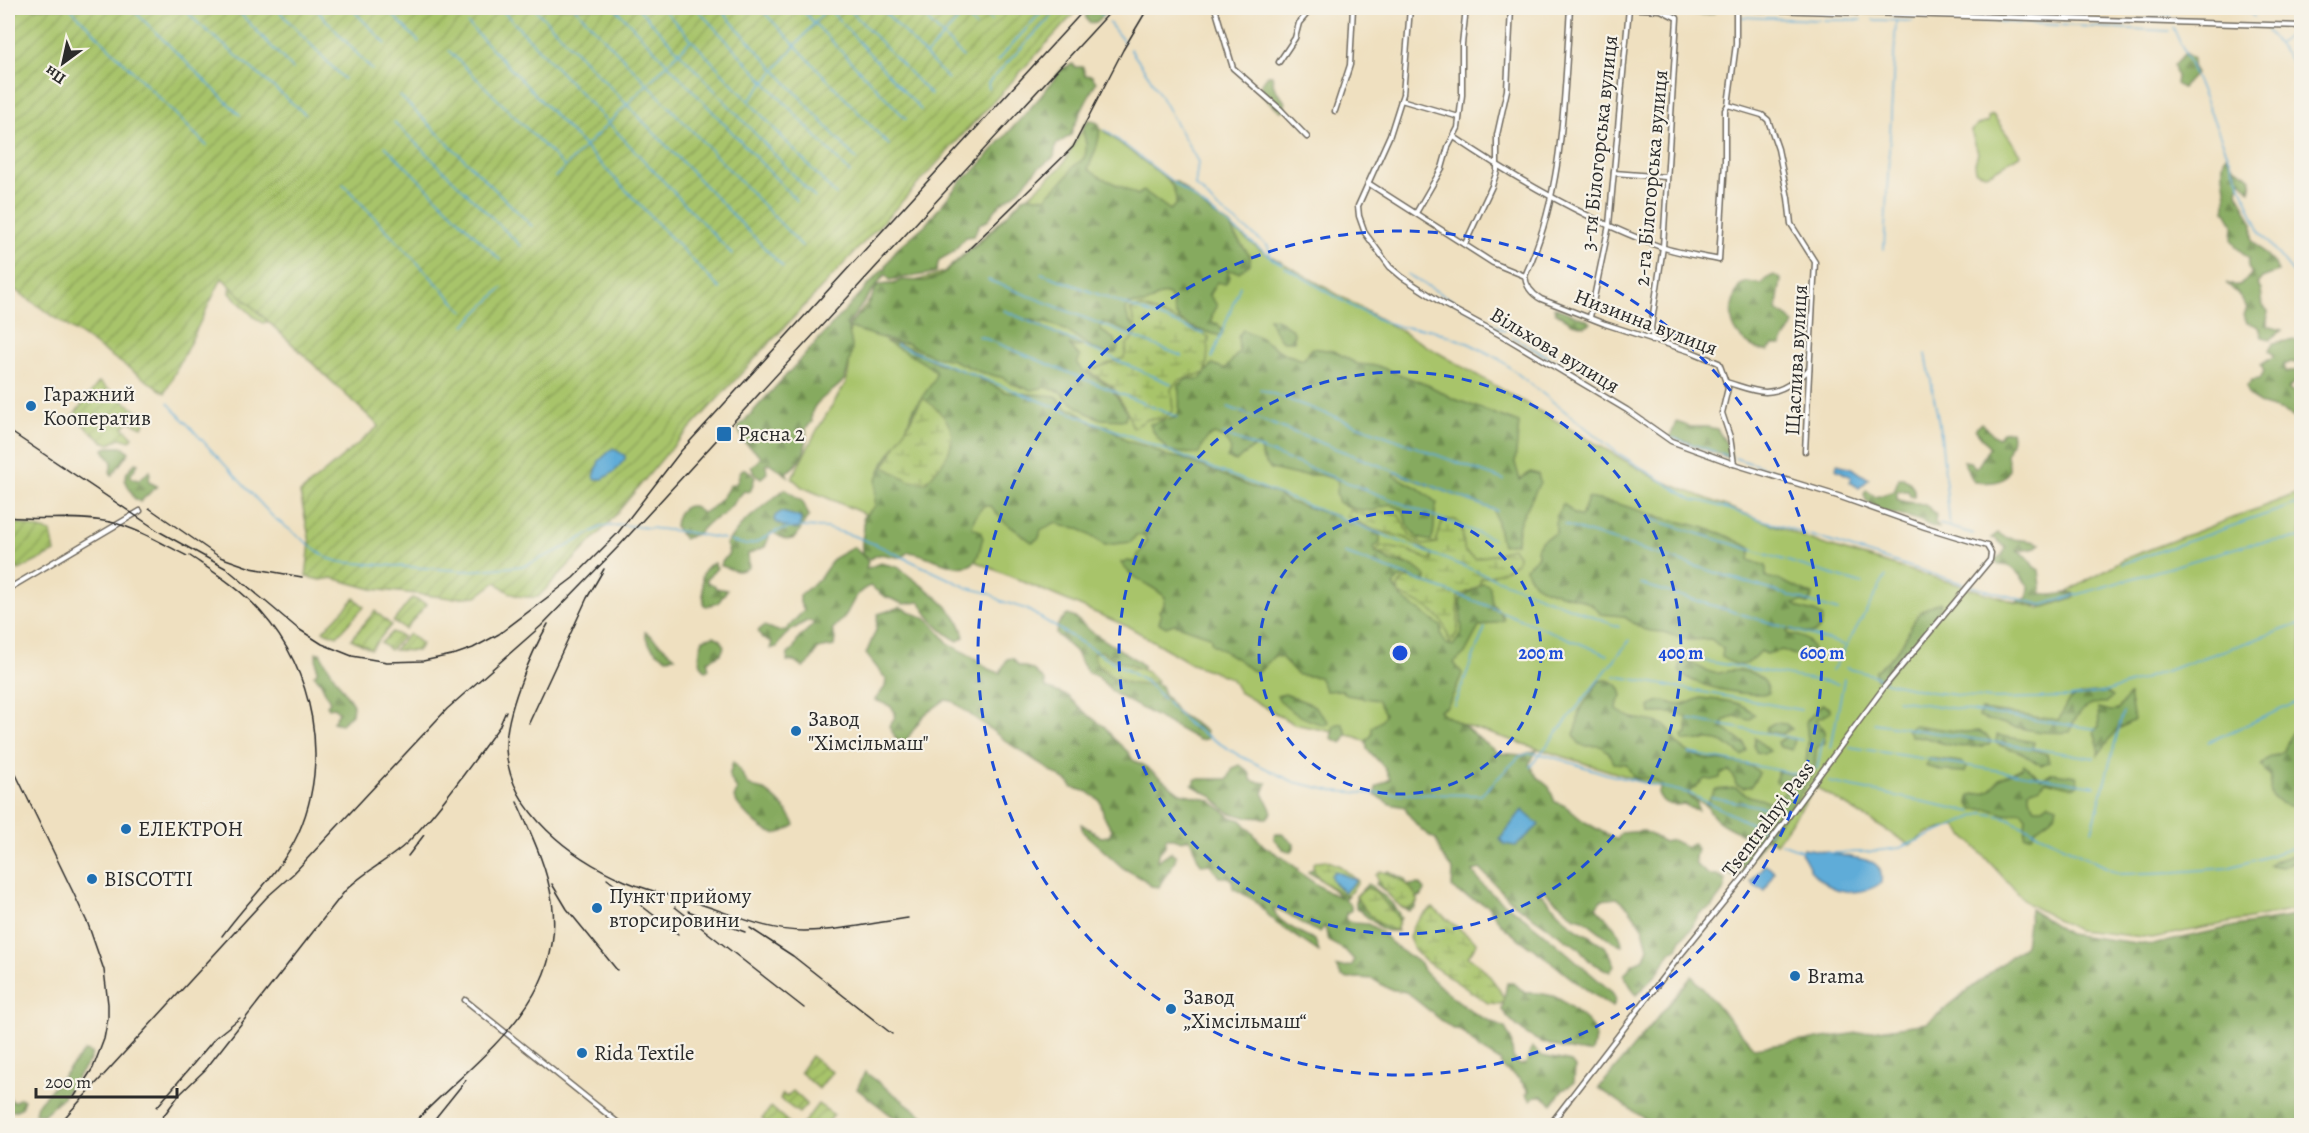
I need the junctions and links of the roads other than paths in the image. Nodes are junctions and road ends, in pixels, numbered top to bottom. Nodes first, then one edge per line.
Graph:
1 (1215, 8) edge
2 (1312, 8) edge
3 (1353, 8) edge
4 (1410, 8) edge
5 (1466, 8) edge
6 (1511, 8) edge
7 (1570, 8) edge
8 (1620, 8) edge
9 (1629, 8) edge
10 (1737, 8) edge
11 (1660, 9) edge
12 (2301, 26) edge
13 (1279, 62) dead end
14 (1401, 100) junction
15 (1728, 105) junction
16 (1335, 111) dead end
17 (1459, 117) junction
18 (1307, 137) dead end
19 (1454, 137) junction
20 (1497, 166) junction
21 (1614, 173) junction
22 (1666, 177) junction
23 (1368, 183) junction
24 (1552, 198) junction
25 (1416, 213) junction
26 (1609, 225) junction
27 (1465, 244) junction
28 (1663, 247) junction
29 (1525, 276) junction
30 (1590, 317) junction
31 (1653, 341) junction
32 (1810, 366) junction
33 (1726, 382) junction
34 (1805, 451) dead end
35 (1734, 464) junction
36 (140, 511) dead end
37 (1990, 560) joint
38 (8, 589) edge
39 (465, 1000) dead end
40 (622, 1125) edge
41 (1549, 1125) edge

1 - 18 street
2 - 13 street
3 - 16 street
4 - 14 street, Вільхова вулиця
5 - 17 street
6 - 20 street
7 - 24 street
8 - 9 street
9 - 11 street
9 - 21 street, 3-тя Білогорська вулиця
10 - 12 street
10 - 15 street
11 - 22 street, 2-га Білогорська вулиця
14 - 17 street
14 - 23 street, Вільхова вулиця
15 - 28 street
15 - 32 street, Щаслива вулиця
17 - 19 street
19 - 20 street
19 - 25 street
20 - 24 street
20 - 27 street
21 - 22 street
21 - 26 street, 3-тя Білогорська вулиця
22 - 28 street, 2-га Білогорська вулиця
23 - 25 street
23 - 35 street, Вільхова вулиця
24 - 26 street
24 - 29 street
25 - 27 street
26 - 28 street
26 - 30 street, 3-тя Білогорська вулиця
27 - 29 street
28 - 31 street, 2-га Білогорська вулиця
29 - 30 street, Низинна вулиця
30 - 31 street, Низинна вулиця
31 - 33 street, Низинна вулиця
32 - 33 street
32 - 34 street, Щаслива вулиця
33 - 35 street, Низинна вулиця
35 - 37 street, Вільхова вулиця
36 - 38 street
37 - 41 street, Tsentralnyi Pass
39 - 40 street

